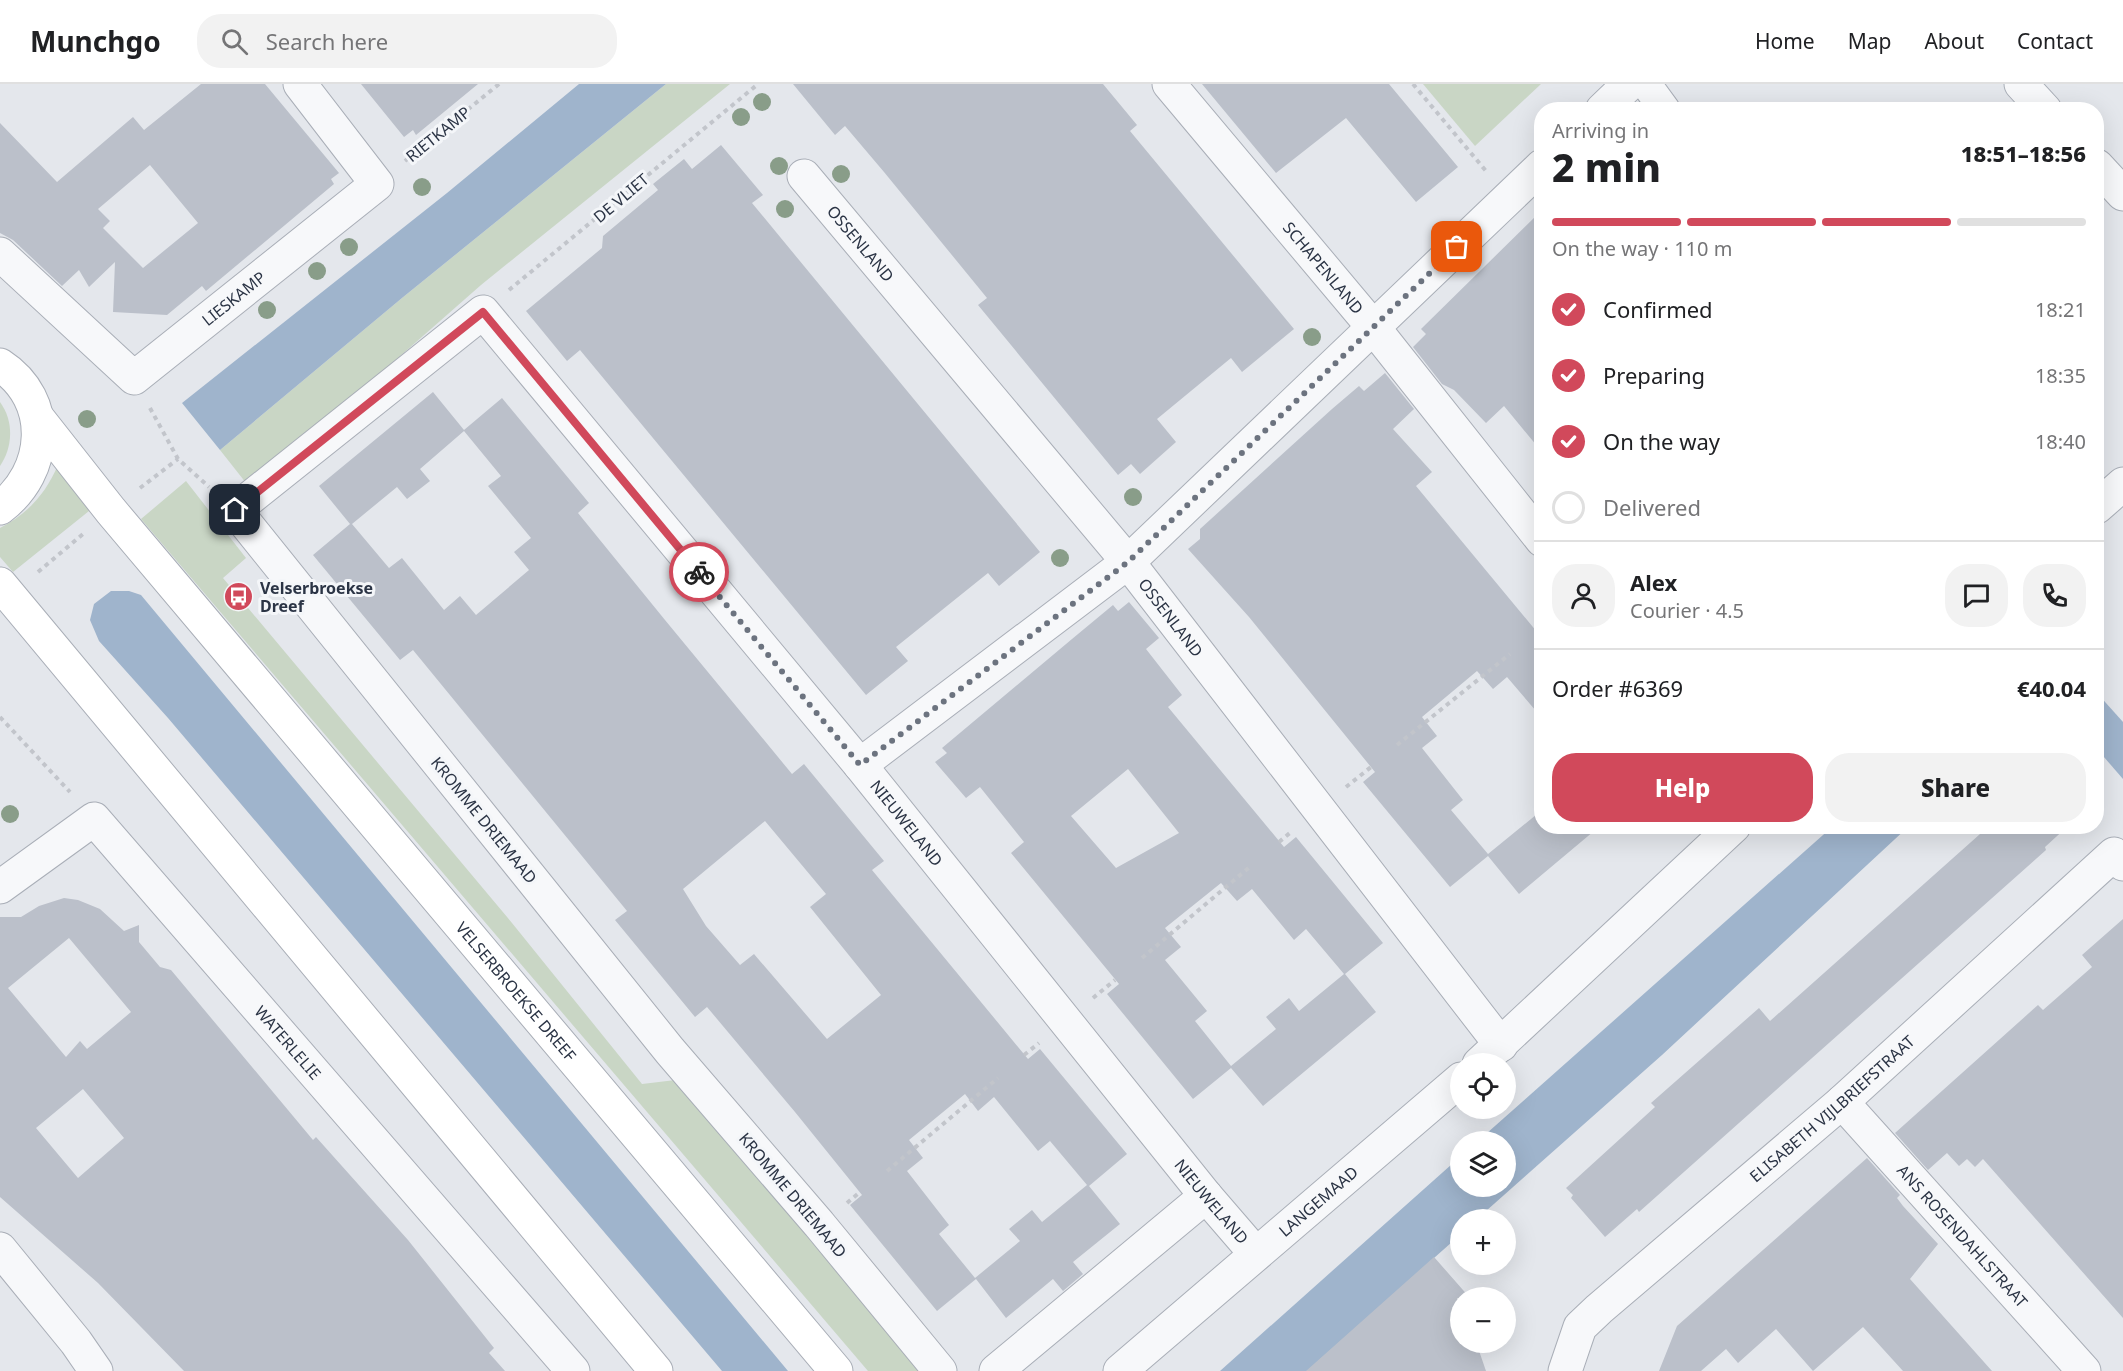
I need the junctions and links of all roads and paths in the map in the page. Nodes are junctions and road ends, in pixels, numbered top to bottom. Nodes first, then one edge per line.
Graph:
1 (300, 84) edge
2 (499, 84) edge
3 (758, 84) edge
4 (1169, 84) edge
5 (1413, 84) edge
6 (1629, 84) edge
7 (1646, 84) edge
8 (2021, 84) edge
9 (1610, 102) edge
10 (1659, 102) edge
11 (2038, 102) edge
12 (1534, 174) edge
13 (2104, 174) edge
14 (804, 176) dead end
15 (377, 184) junction
16 (2123, 194) edge
17 (1508, 198) junction
18 (0, 254) edge
19 (483, 312) junction
20 (1373, 327) junction
21 (0, 365) edge
22 (134, 378) junction
23 (37, 417) junction
24 (0, 508) edge
25 (235, 510) junction
26 (1534, 530) edge
27 (1128, 562) junction
28 (0, 584) edge
29 (1510, 654) dead end
30 (0, 717) edge
31 (1397, 745) dead end
32 (860, 765) junction
33 (94, 819) junction
34 (1725, 834) edge
35 (2118, 859) edge
36 (1252, 865) dead end
37 (0, 887) edge
38 (1142, 958) dead end
39 (1489, 1053) edge
40 (1491, 1053) edge
41 (998, 1077) dead end
42 (1450, 1088) edge
43 (1842, 1102) junction
44 (886, 1171) dead end
45 (1206, 1196) junction
46 (0, 1249) edge
47 (1256, 1254) junction
48 (96, 1371) edge
49 (573, 1371) edge
50 (656, 1371) edge
51 (836, 1371) edge
52 (940, 1371) edge
53 (996, 1371) edge
54 (1120, 1371) edge
55 (1565, 1371) edge
56 (2084, 1371) edge

1 - 15 street
2 - 15 path, RIETKAMP
3 - 19 path, DE VLIET
4 - 20 street, SCHAPENLAND
5 - 17 path
6 - 9 street
7 - 10 street
8 - 11 street
12 - 17 street
13 - 16 street
14 - 27 street, OSSENLAND
15 - 22 street, LIESKAMP
17 - 20 street
18 - 22 street
19 - 25 street
19 - 32 street, NIEUWELAND
20 - 26 street, SCHAPENLAND
20 - 27 street
21 - 23 main road
22 - 25 path
23 - 24 main road
23 - 51 main road, VELSERBROEKSE DREEF
25 - 52 street, KROMME DRIEMAAD
27 - 32 street
27 - 39 street, OSSENLAND
28 - 50 main road
29 - 31 path
30 - 33 path
32 - 45 street, NIEUWELAND
33 - 37 street
33 - 49 street, WATERLELIE
34 - 40 street
35 - 43 street, ELISABETH VIJLBRIEFSTRAAT
36 - 38 path
41 - 44 path
42 - 47 street, LANGEMAAD
43 - 55 street, ELISABETH VIJLBRIEFSTRAAT
43 - 56 street, ANS ROSENDAHLSTRAAT
45 - 47 street, NIEUWELAND
45 - 53 street
46 - 48 street
47 - 54 street, LANGEMAAD

